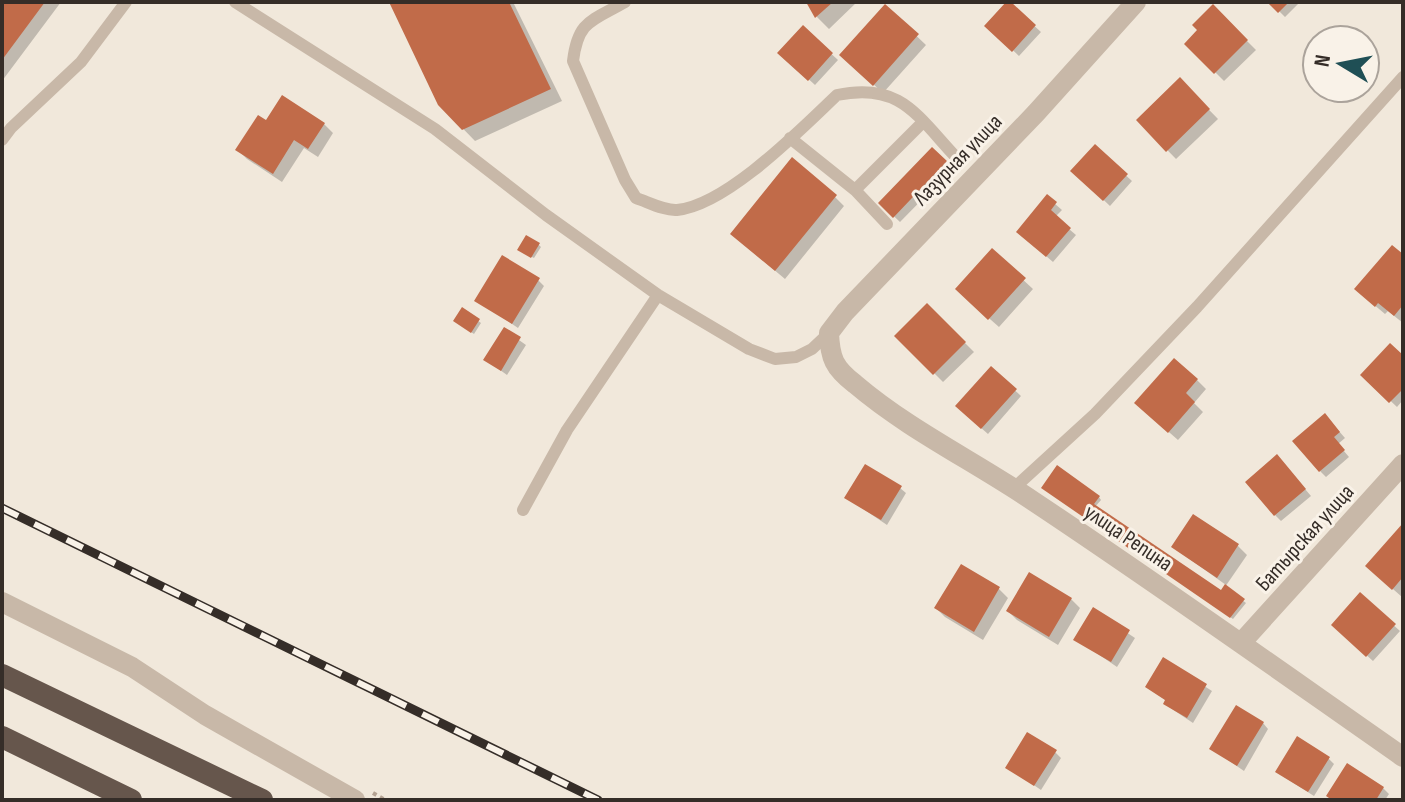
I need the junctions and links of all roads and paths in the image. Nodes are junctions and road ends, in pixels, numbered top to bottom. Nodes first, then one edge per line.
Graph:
1 (126, 2) edge
2 (235, 2) edge
3 (625, 2) edge
4 (1136, 2) edge
5 (1403, 77) edge
6 (923, 122) junction
7 (790, 138) junction
8 (2, 140) edge
9 (954, 155) dead end
10 (855, 190) junction
11 (887, 224) dead end
12 (658, 295) junction
13 (829, 333) junction
14 (1403, 464) edge
15 (1014, 488) junction
16 (523, 510) dead end
17 (2, 602) edge
18 (1241, 643) junction
19 (2, 675) edge
20 (2, 737) edge
21 (1403, 757) edge
22 (131, 800) edge
23 (262, 800) edge
24 (355, 800) edge

1 - 8 lane
2 - 12 lane
3 - 7 lane
4 - 13 street, Лазурная улица
5 - 15 lane
6 - 7 lane
6 - 9 lane
6 - 10 lane
7 - 10 lane
10 - 11 lane
12 - 13 lane
12 - 16 lane
13 - 15 street, улица Репина
14 - 18 street, Батырская улица
15 - 18 street, улица Репина
17 - 24 street
18 - 21 street, улица Репина
19 - 23 highway
20 - 22 highway

